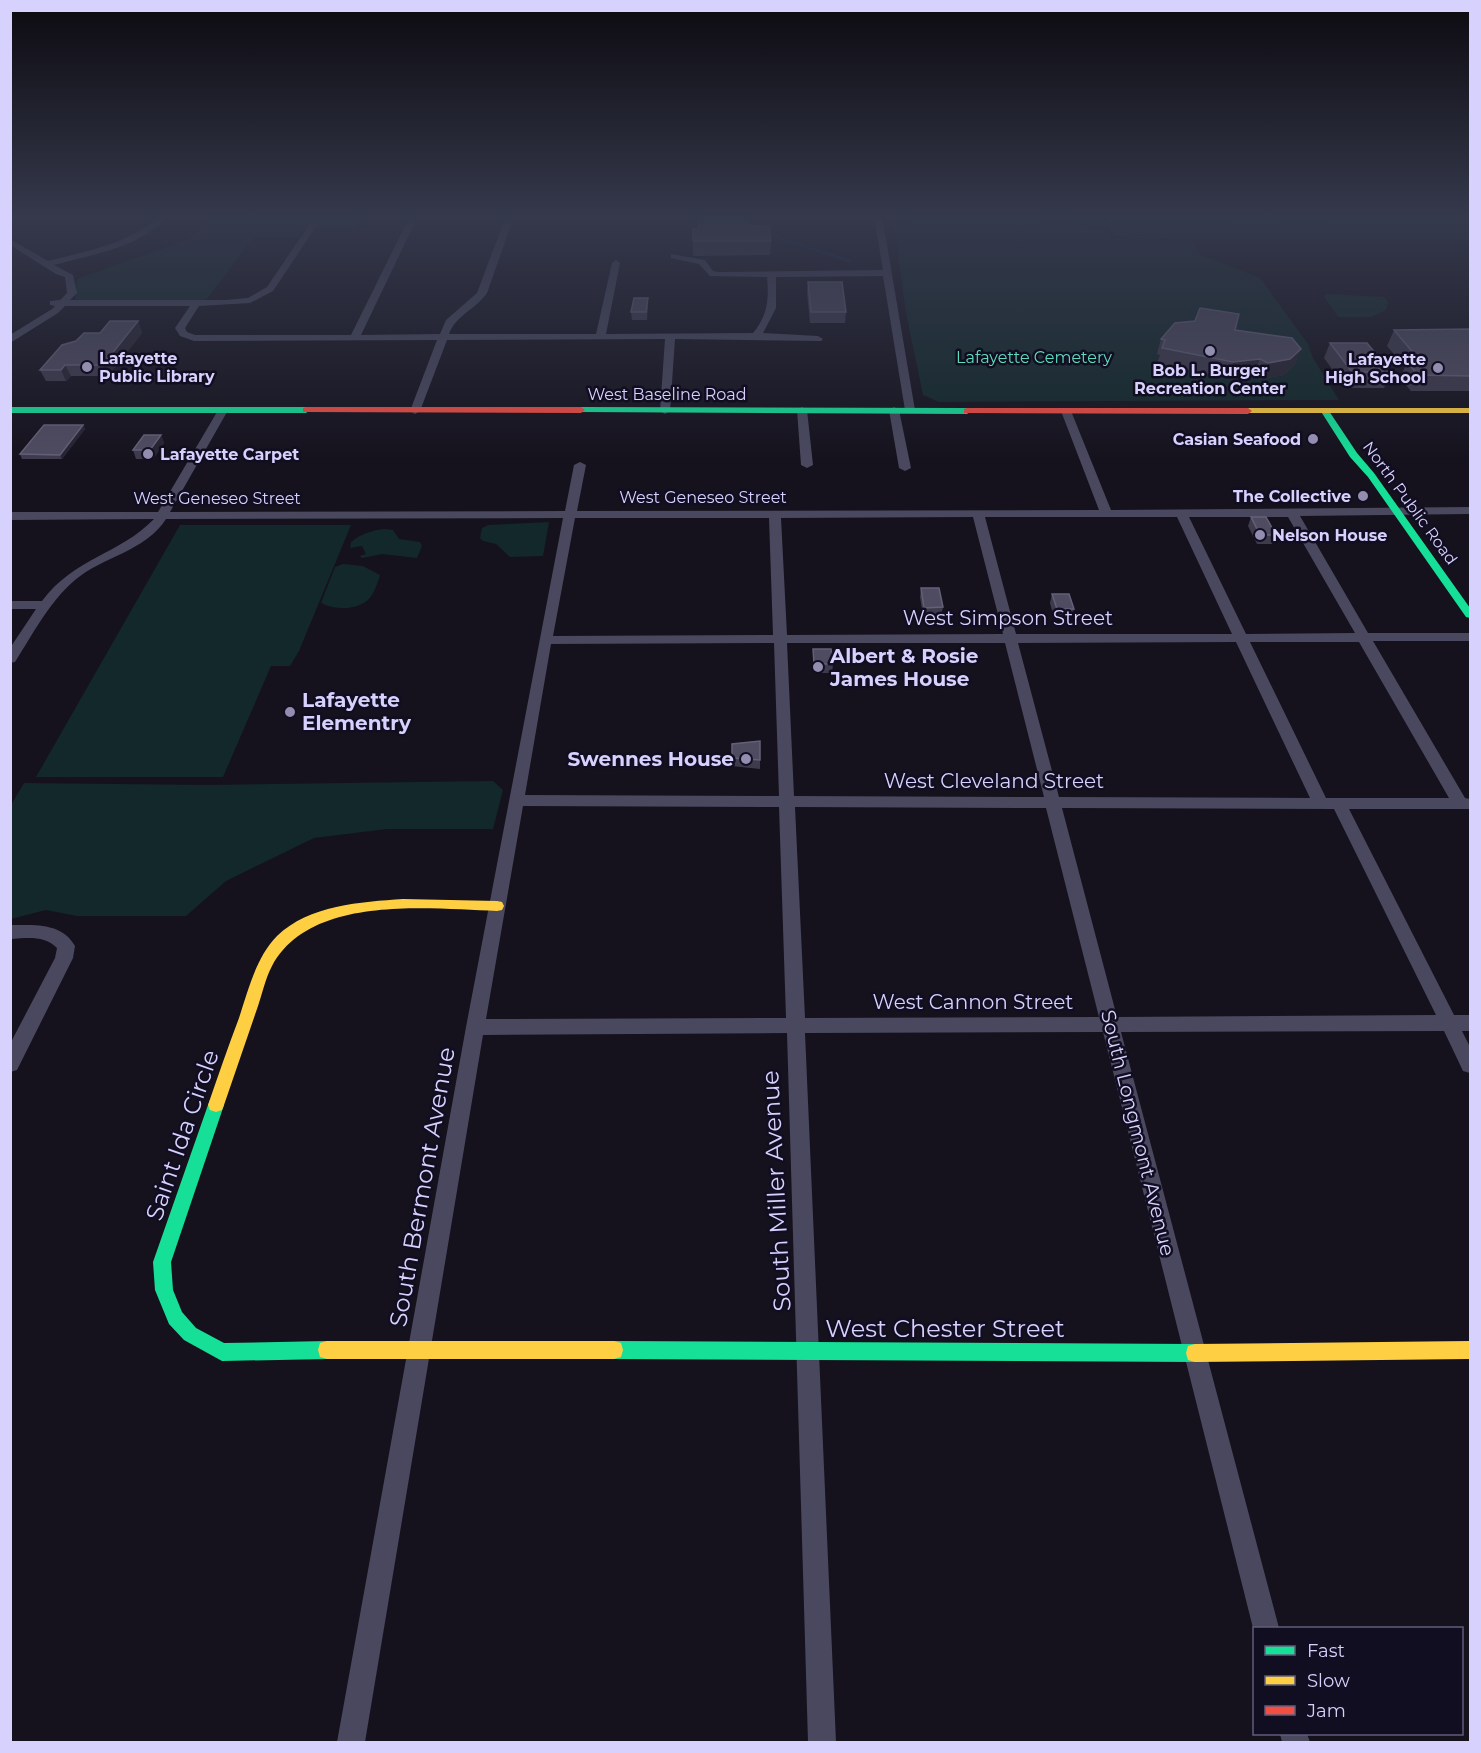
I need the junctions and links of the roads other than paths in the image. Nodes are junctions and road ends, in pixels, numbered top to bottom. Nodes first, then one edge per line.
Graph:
1 (55, 298) edge
2 (68, 298) edge
3 (254, 298) edge
4 (374, 298) edge
5 (479, 298) edge
6 (608, 298) edge
7 (772, 298) edge
8 (892, 298) edge
9 (53, 303) junction
10 (64, 303) junction
11 (196, 303) junction
12 (10, 331) edge
13 (442, 337) junction
14 (600, 337) junction
15 (670, 337) junction
16 (755, 337) junction
17 (354, 338) junction
18 (818, 339) dead end
19 (10, 340) edge
20 (10, 410) edge
21 (802, 410) junction
22 (894, 410) junction
23 (910, 410) junction
24 (1324, 410) junction
25 (415, 411) junction
26 (665, 411) junction
27 (1066, 411) junction
28 (1470, 411) edge
29 (222, 412) junction
30 (580, 465) dead end
31 (807, 465) dead end
32 (905, 468) dead end
33 (1396, 510) junction
34 (1470, 510) edge
35 (775, 513) junction
36 (978, 513) junction
37 (1106, 513) junction
38 (1181, 513) junction
39 (1292, 513) junction
40 (569, 514) junction
41 (162, 515) junction
42 (10, 516) edge
43 (10, 606) edge
44 (45, 606) junction
45 (1470, 615) edge
46 (1470, 637) edge
47 (779, 638) junction
48 (1010, 638) junction
49 (1240, 638) junction
50 (1363, 638) junction
51 (545, 640) junction
52 (10, 659) edge
53 (517, 800) junction
54 (787, 801) junction
55 (1052, 802) junction
56 (1321, 804) junction
57 (1340, 804) junction
58 (1465, 804) edge
59 (497, 906) junction
60 (10, 932) edge
61 (1450, 1023) junction
62 (1470, 1023) edge
63 (795, 1025) junction
64 (1110, 1025) junction
65 (475, 1027) junction
66 (10, 1064) edge
67 (1470, 1065) edge
68 (420, 1350) junction
69 (809, 1350) junction
70 (1470, 1350) edge
71 (1194, 1353) junction
72 (1265, 1627) edge
73 (351, 1743) edge
74 (822, 1743) edge

1 - 9 street
2 - 10 street
3 - 11 street
4 - 17 street
5 - 13 street
6 - 14 street
7 - 16 street
8 - 23 street
9 - 10 street
9 - 12 street
10 - 11 street
10 - 19 street
11 - 17 street
13 - 14 street
13 - 17 street
13 - 25 street
14 - 15 street
15 - 16 street
15 - 26 street
16 - 18 street
20 - 29 main road, West Baseline Road
21 - 22 main road, West Baseline Road
21 - 26 main road, West Baseline Road
21 - 31 street
22 - 23 main road, West Baseline Road
22 - 32 street
23 - 27 main road, West Baseline Road
24 - 27 main road, West Baseline Road
24 - 28 main road, West Baseline Road
24 - 33 main road, North Public Road
25 - 26 main road, West Baseline Road
25 - 29 main road, West Baseline Road
27 - 37 street
29 - 41 street
30 - 40 street, South Bermont Avenue
33 - 34 street, West Geneseo Street
33 - 39 street, West Geneseo Street
33 - 45 main road, North Public Road
35 - 36 street, West Geneseo Street
35 - 40 street, West Geneseo Street
35 - 47 street, South Miller Avenue
36 - 37 street, West Geneseo Street
36 - 48 street, South Longmont Avenue
37 - 38 street, West Geneseo Street
38 - 39 street, West Geneseo Street
38 - 49 street
39 - 50 street
40 - 41 street, West Geneseo Street
40 - 51 street, South Bermont Avenue
41 - 42 street, West Geneseo Street
41 - 44 street
43 - 44 street
44 - 52 street
46 - 50 street, West Simpson Street
47 - 48 street, West Simpson Street
47 - 51 street, West Simpson Street
47 - 54 street, South Miller Avenue
48 - 49 street, West Simpson Street
48 - 55 street, South Longmont Avenue
49 - 50 street, West Simpson Street
49 - 56 street
50 - 58 street
51 - 53 street, South Bermont Avenue
53 - 54 street, West Cleveland Street
53 - 59 street, South Bermont Avenue
54 - 55 street, West Cleveland Street
54 - 63 street, South Miller Avenue
55 - 56 street, West Cleveland Street
55 - 64 street, South Longmont Avenue
56 - 57 street, West Cleveland Street
57 - 58 street, West Cleveland Street
57 - 61 street
59 - 65 street, South Bermont Avenue
59 - 68 main road, Saint Ida Circle
60 - 66 street
61 - 62 street, West Cannon Street
61 - 64 street, West Cannon Street
61 - 67 street
63 - 64 street, West Cannon Street
63 - 65 street, West Cannon Street
63 - 69 street, South Miller Avenue
64 - 71 street, South Longmont Avenue
65 - 68 street, South Bermont Avenue
68 - 69 main road, West Chester Street
68 - 73 street, South Bermont Avenue
69 - 71 main road, West Chester Street
69 - 74 street, South Miller Avenue
70 - 71 main road, West Chester Street
71 - 72 street, South Longmont Avenue

